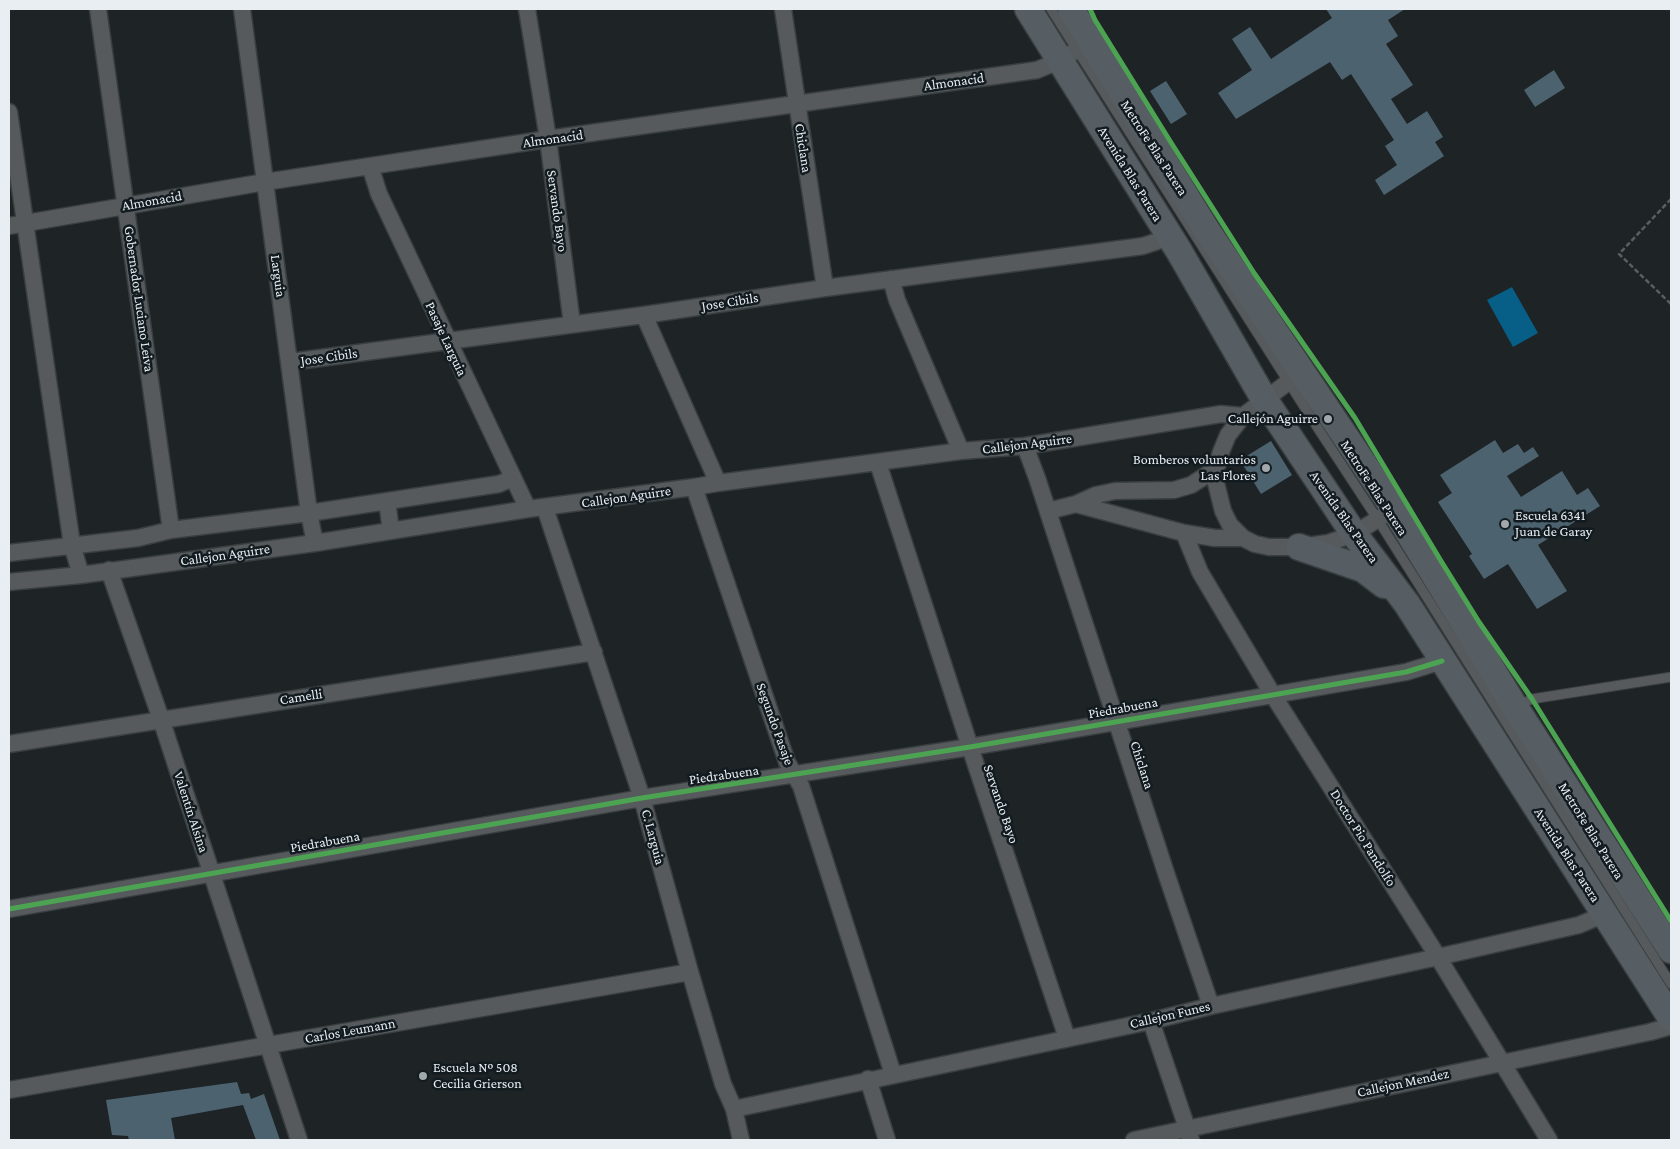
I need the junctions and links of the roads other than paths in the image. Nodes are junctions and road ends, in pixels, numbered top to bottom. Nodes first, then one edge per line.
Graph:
1 (98, 9) edge
2 (242, 9) edge
3 (527, 9) edge
4 (783, 9) edge
5 (1028, 9) edge
6 (1051, 9) edge
7 (1071, 9) edge
8 (1075, 51) junction
9 (796, 105) junction
10 (9, 112) edge
11 (548, 139) junction
12 (370, 166) junction
13 (265, 182) junction
14 (125, 206) junction
15 (17, 224) edge
16 (1170, 237) junction
17 (891, 279) junction
18 (825, 288) junction
19 (644, 315) junction
20 (572, 324) junction
21 (447, 341) junction
22 (290, 362) junction
23 (1295, 377) junction
24 (1264, 399) junction
25 (1243, 416) junction
26 (1025, 446) junction
27 (961, 451) junction
28 (878, 463) junction
29 (1216, 469) junction
30 (513, 478) junction
31 (718, 483) junction
32 (694, 488) junction
33 (387, 501) junction
34 (1076, 504) junction
35 (545, 508) junction
36 (528, 509) junction
37 (1048, 511) junction
38 (309, 513) junction
39 (1386, 514) junction
40 (171, 530) junction
41 (392, 531) junction
42 (1184, 533) junction
43 (1354, 534) junction
44 (1243, 538) junction
45 (315, 543) junction
46 (72, 546) junction
47 (1299, 547) junction
48 (9, 553) edge
49 (109, 570) junction
50 (80, 575) junction
51 (9, 582) edge
52 (1407, 604) junction
53 (594, 652) junction
54 (1442, 661) junction
55 (1671, 677) edge
56 (1273, 695) junction
57 (1516, 707) junction
58 (161, 719) junction
59 (1116, 721) junction
60 (9, 744) edge
61 (970, 747) junction
62 (794, 776) junction
63 (642, 798) junction
64 (212, 874) junction
65 (9, 909) edge
66 (1605, 914) junction
67 (1671, 950) edge
68 (1438, 957) junction
69 (690, 972) junction
70 (1671, 984) edge
71 (1211, 1006) junction
72 (1671, 1018) edge
73 (1151, 1021) junction
74 (1671, 1026) edge
75 (1067, 1038) junction
76 (268, 1046) junction
77 (1500, 1063) junction
78 (893, 1074) junction
79 (868, 1080) junction
80 (9, 1090) edge
81 (734, 1109) junction
82 (1189, 1134) edge
83 (299, 1140) edge
84 (741, 1140) edge
85 (887, 1140) edge
86 (1134, 1140) edge
87 (1549, 1140) edge

1 - 14 street, Gobernador Luciano Leiva
2 - 13 street, Larguia
3 - 11 street, Servando Bayo
4 - 9 street, Chiclana
5 - 8 main road, Avenida Blas Parera
6 - 8 lane
7 - 8 main road, Avenida Blas Parera
8 - 9 street, Almonacid
8 - 16 main road, Avenida Blas Parera
8 - 23 main road, Avenida Blas Parera
9 - 11 street, Almonacid
9 - 18 street, Chiclana
10 - 15 street
11 - 12 street, Almonacid
11 - 20 street, Servando Bayo
12 - 13 street, Almonacid
12 - 21 street, Pasaje Larguia
13 - 14 street, Almonacid
13 - 22 street, Larguia
14 - 15 street, Almonacid
14 - 40 street, Gobernador Luciano Leiva
15 - 46 street
16 - 17 street, Jose Cibils
16 - 24 main road, Avenida Blas Parera
17 - 18 street, Jose Cibils
17 - 27 street
18 - 19 street, Jose Cibils
19 - 20 street, Jose Cibils
19 - 31 street
20 - 21 street, Jose Cibils
21 - 22 street, Jose Cibils
21 - 30 street, Pasaje Larguia
22 - 38 street, Larguia
23 - 24 street
23 - 39 main road, Avenida Blas Parera
24 - 25 street
24 - 43 main road, Avenida Blas Parera
25 - 26 street, Callejon Aguirre
25 - 29 street
26 - 27 street, Callejon Aguirre
26 - 37 street, Chiclana
27 - 28 street, Callejon Aguirre
28 - 31 street, Callejon Aguirre
28 - 61 street, Servando Bayo
29 - 34 street
29 - 44 street
30 - 33 street
30 - 36 street, Pasaje Larguia
31 - 32 street, Callejon Aguirre
32 - 35 street, Callejon Aguirre
32 - 62 street, Segundo Pasaje
33 - 38 street
33 - 41 street
34 - 37 street
34 - 42 street
35 - 36 street, Callejon Aguirre
35 - 53 street, C. Larguia
36 - 41 street, Callejon Aguirre
37 - 59 street, Chiclana
38 - 40 street
38 - 45 street, Larguia
39 - 43 street
39 - 57 main road, Avenida Blas Parera
39 - 70 lane, MetroFe Blas Parera
40 - 46 street
41 - 45 street, Callejon Aguirre
42 - 44 street
42 - 56 street, Doctor Pio Pandolfo
43 - 47 street
43 - 52 main road, Avenida Blas Parera
44 - 47 street
45 - 49 street, Callejon Aguirre
46 - 48 street
46 - 50 street
47 - 52 main road
49 - 50 street, Callejon Aguirre
49 - 58 street, Valentín Alsina
50 - 51 street, Callejon Aguirre
52 - 54 main road, Avenida Blas Parera
53 - 58 street, Camelli
53 - 63 street, C. Larguia
54 - 56 street, Piedrabuena
54 - 66 main road, Avenida Blas Parera
55 - 57 lane
56 - 59 street, Piedrabuena
56 - 68 street, Doctor Pio Pandolfo
57 - 67 main road, Avenida Blas Parera
58 - 60 street, Camelli
58 - 64 street, Valentín Alsina
59 - 61 street, Piedrabuena
59 - 71 street, Chiclana
61 - 62 street, Piedrabuena
61 - 75 street, Servando Bayo
62 - 63 street, Piedrabuena
62 - 78 street, Segundo Pasaje
63 - 64 street, Piedrabuena
63 - 69 street, C. Larguia
64 - 65 street, Piedrabuena
64 - 76 street, Valentín Alsina
66 - 68 street, Callejon Funes
66 - 72 main road, Avenida Blas Parera
68 - 71 street, Callejon Funes
68 - 77 street, Doctor Pio Pandolfo
69 - 76 street, Carlos Leumann
69 - 81 street, C. Larguia
71 - 73 street, Callejon Funes
73 - 75 street, Callejon Funes
73 - 82 street
74 - 77 street, Callejon Mendez
75 - 78 street, Callejon Funes
76 - 80 street, Carlos Leumann
76 - 83 street, Valentín Alsina
77 - 82 street, Callejon Mendez
77 - 87 street, Doctor Pio Pandolfo
78 - 79 street, Callejon Funes
79 - 81 street, Callejon Funes
79 - 85 street
81 - 84 street, C. Larguia
82 - 86 street, Callejon Mendez

